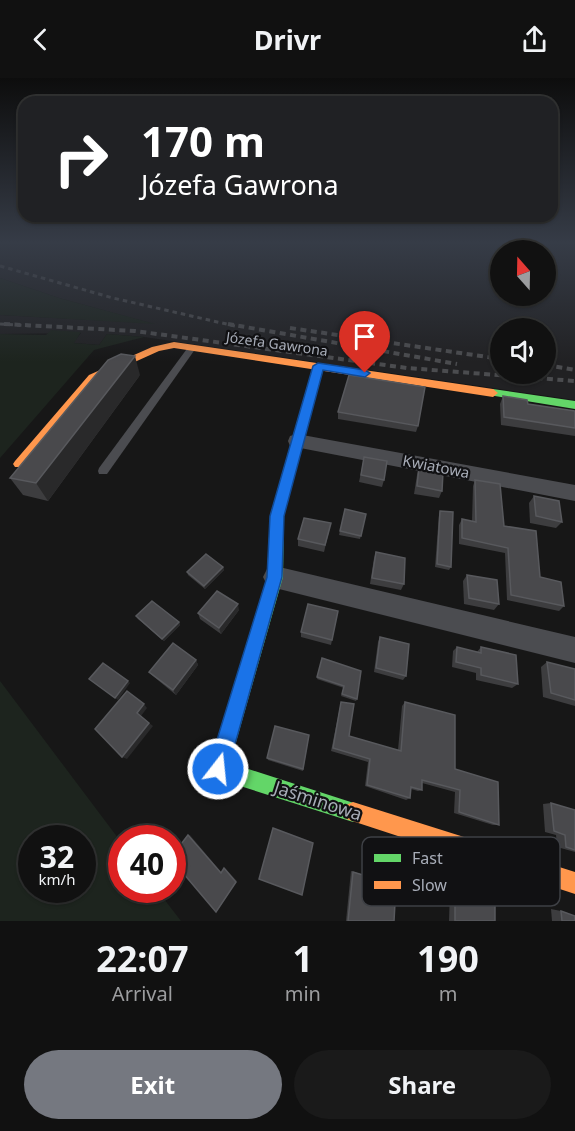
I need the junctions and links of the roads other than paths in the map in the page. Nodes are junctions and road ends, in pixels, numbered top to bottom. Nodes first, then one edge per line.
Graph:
1 (192, 348) junction
2 (318, 366) junction
3 (575, 405) edge
4 (297, 441) junction
5 (19, 464) edge
6 (103, 471) dead end
7 (575, 493) edge
8 (275, 577) junction
9 (575, 650) edge
10 (431, 837) edge
11 (560, 878) edge
12 (575, 883) edge

1 - 2 street, Józefa Gawrona
1 - 5 street, Józefa Gawrona
1 - 6 lane
2 - 3 street, Józefa Gawrona
2 - 4 street, Jaśminowa
4 - 7 street, Kwiatowa
4 - 8 street, Jaśminowa
8 - 9 street
8 - 10 street, Jaśminowa
11 - 12 street, Jaśminowa

